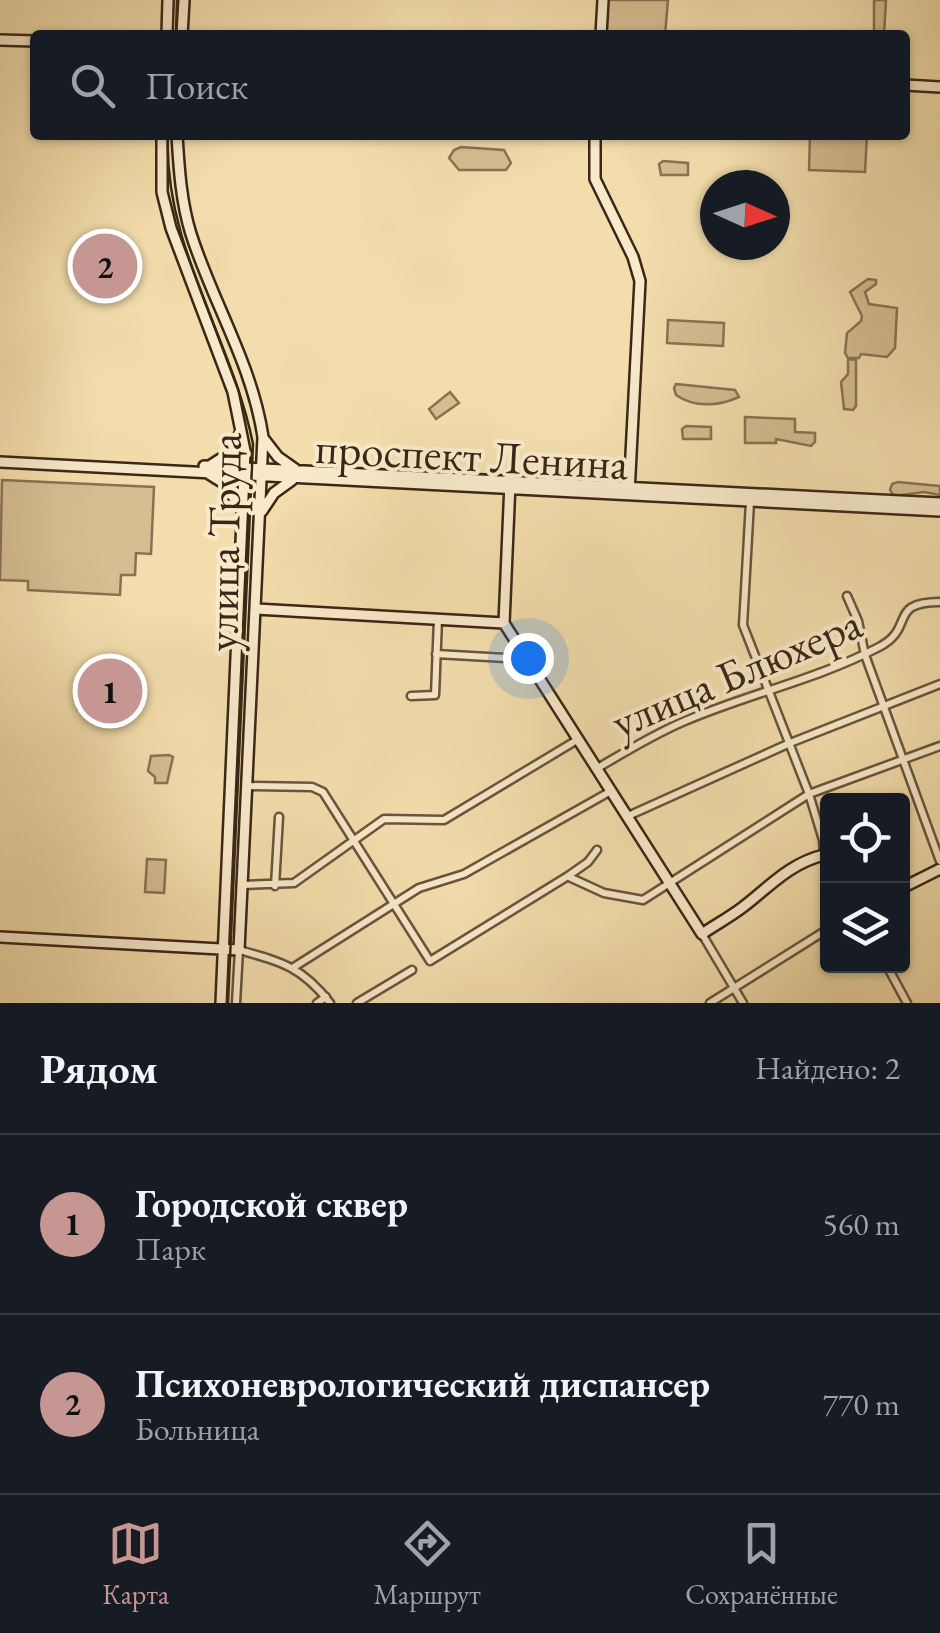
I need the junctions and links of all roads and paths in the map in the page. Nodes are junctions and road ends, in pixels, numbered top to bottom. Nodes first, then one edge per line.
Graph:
1 (168, 0) edge
2 (184, 0) edge
3 (603, 0) edge
4 (167, 30) edge
5 (182, 30) edge
6 (601, 30) edge
7 (0, 40) edge
8 (30, 41) edge
9 (910, 85) edge
10 (940, 87) edge
11 (162, 140) edge
12 (176, 140) edge
13 (595, 140) edge
14 (240, 427) junction
15 (263, 437) junction
16 (0, 460) edge
17 (207, 470) junction
18 (245, 472) junction
19 (263, 473) junction
20 (303, 475) junction
21 (510, 484) junction
22 (629, 492) junction
23 (750, 502) junction
24 (940, 507) edge
25 (260, 514) junction
26 (244, 518) junction
27 (847, 596) dead end
28 (940, 602) edge
29 (256, 609) junction
30 (438, 619) junction
31 (504, 623) junction
32 (436, 654) junction
33 (864, 655) junction
34 (526, 658) junction
35 (940, 684) edge
36 (768, 690) junction
37 (411, 696) dead end
38 (885, 706) junction
39 (576, 740) junction
40 (790, 742) junction
41 (940, 746) edge
42 (903, 760) junction
43 (596, 769) junction
44 (246, 786) junction
45 (611, 791) junction
46 (809, 794) junction
47 (628, 816) junction
48 (279, 817) dead end
49 (820, 828) edge
50 (354, 840) junction
51 (596, 850) dead end
52 (820, 859) edge
53 (940, 861) edge
54 (940, 869) edge
55 (568, 876) junction
56 (669, 882) junction
57 (910, 884) edge
58 (241, 885) junction
59 (275, 886) junction
60 (396, 902) junction
61 (702, 934) junction
62 (820, 935) edge
63 (0, 938) edge
64 (224, 949) junction
65 (239, 950) junction
66 (294, 967) junction
67 (412, 970) dead end
68 (891, 973) edge
69 (733, 987) junction
70 (328, 1000) edge
71 (221, 1003) edge
72 (236, 1003) edge
73 (317, 1003) edge
74 (357, 1003) edge
75 (710, 1003) edge
76 (743, 1003) edge
77 (907, 1003) edge

1 - 4 main road
2 - 5 main road
3 - 6 main road
7 - 8 main road
9 - 10 main road
11 - 14 main road, улица Труда
12 - 15 main road, улица Труда
13 - 22 main road
14 - 17 main road
14 - 18 main road, улица Труда
15 - 19 main road, улица Труда
15 - 20 main road
16 - 17 main road, проспект Ленина
17 - 18 main road, проспект Ленина
17 - 26 main road
18 - 19 main road, проспект Ленина
18 - 26 main road, улица Труда
19 - 20 main road, проспект Ленина
19 - 25 main road, улица Труда
20 - 21 main road, проспект Ленина
20 - 25 main road
21 - 22 main road, проспект Ленина
21 - 31 main road
22 - 23 main road, проспект Ленина
22 - 24 main road, проспект Ленина
23 - 24 main road, проспект Ленина
23 - 36 street
25 - 29 main road, улица Труда
26 - 64 main road, улица Труда
27 - 33 street
28 - 33 street, улица Блюхера
29 - 30 main road
29 - 44 main road, улица Труда
30 - 31 main road
30 - 32 street
31 - 34 main road
32 - 34 street
32 - 37 street
33 - 36 street, улица Блюхера
33 - 38 street
34 - 39 main road
35 - 38 street
36 - 40 street
36 - 43 street, улица Блюхера
38 - 40 street
38 - 42 street
39 - 43 main road
39 - 50 street
40 - 46 street
40 - 47 street
41 - 42 street
42 - 46 street
42 - 53 street
43 - 45 main road
44 - 50 street
44 - 58 main road, улица Труда
45 - 47 main road
45 - 60 street, улица Блюхера
46 - 49 street
46 - 56 street
47 - 56 main road
48 - 59 street
50 - 59 street
50 - 60 street
51 - 55 street
52 - 61 main road
54 - 57 main road
55 - 56 street
55 - 60 street
56 - 61 main road
58 - 59 street
58 - 65 main road, улица Труда
60 - 66 street, улица Блюхера
61 - 69 street
62 - 69 street
63 - 64 main road
64 - 65 main road
64 - 71 main road, улица Труда
65 - 66 street
65 - 72 street
66 - 70 street
67 - 74 street
68 - 77 street
69 - 75 street
69 - 76 street
70 - 73 street

